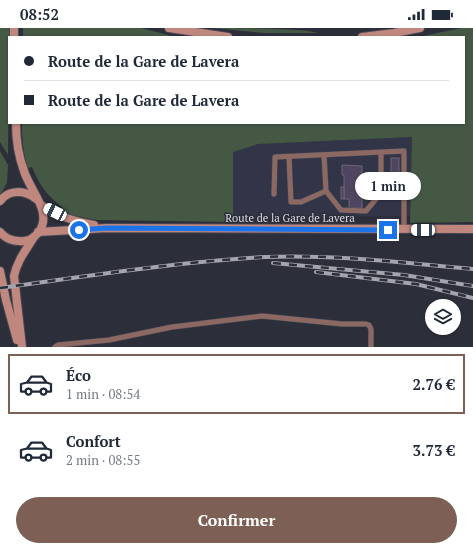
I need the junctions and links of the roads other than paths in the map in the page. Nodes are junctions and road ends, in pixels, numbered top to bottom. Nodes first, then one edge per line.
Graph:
1 (169, 28) edge
2 (420, 28) edge
3 (221, 36) edge
4 (370, 36) edge
5 (16, 124) edge
6 (380, 153) junction
7 (324, 156) junction
8 (289, 157) junction
9 (326, 191) junction
10 (274, 194) dead end
11 (0, 201) edge
12 (40, 203) junction
13 (107, 228) junction
14 (473, 229) edge
15 (404, 230) junction
16 (0, 232) edge
17 (36, 235) junction
18 (0, 271) edge
19 (21, 347) edge
20 (55, 347) edge
21 (371, 347) edge

1 - 3 street
2 - 4 street
5 - 12 street
6 - 7 lane
6 - 9 lane
6 - 15 lane
7 - 8 lane
7 - 9 lane
8 - 9 lane
8 - 10 lane
11 - 12 street, Route de la Gare de Lavera
12 - 13 street, Route de la Gare de Lavera
12 - 17 street
13 - 15 street, Route de la Gare de Lavera
13 - 17 street, Route de la Gare de Lavera
14 - 15 street, Route de la Gare de Lavera
16 - 17 street, Route de la Gare de Lavera
17 - 19 street
18 - 19 street
20 - 21 lane

